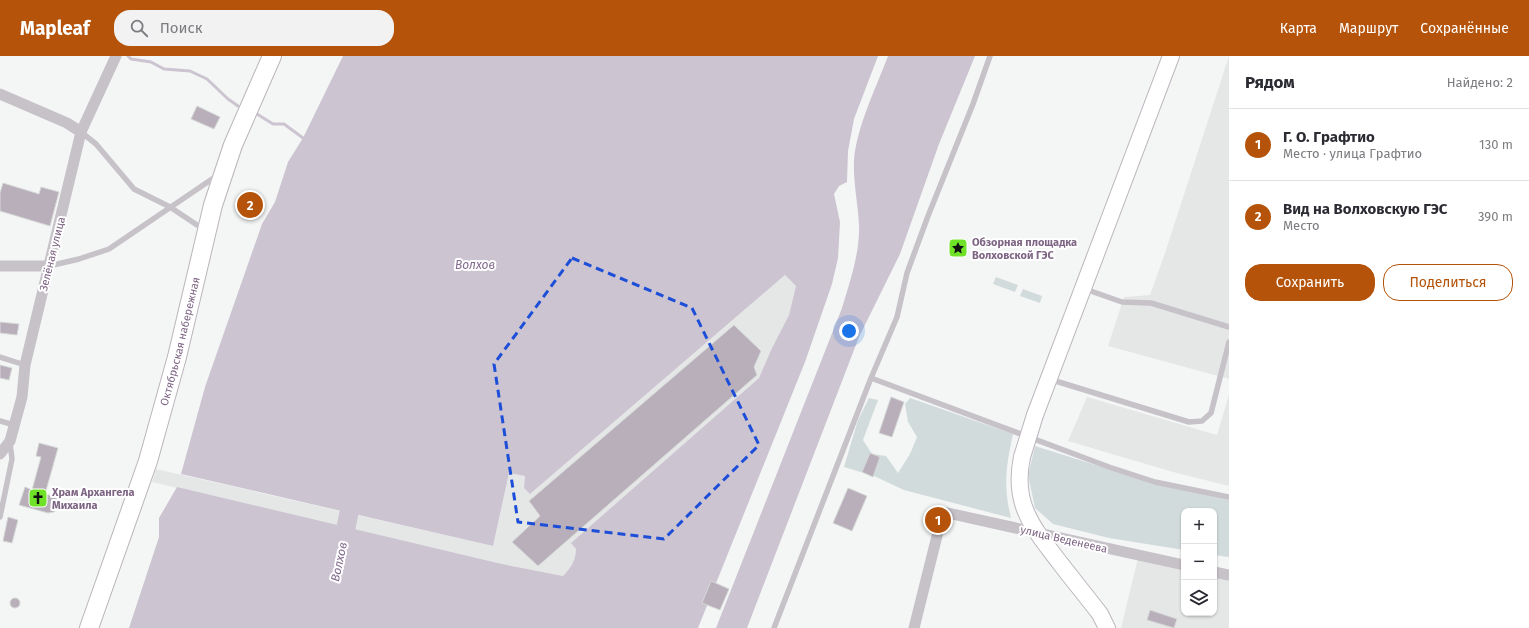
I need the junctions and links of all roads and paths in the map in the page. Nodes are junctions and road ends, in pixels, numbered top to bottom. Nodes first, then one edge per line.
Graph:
1 (116, 56) edge
2 (272, 56) edge
3 (990, 56) edge
4 (1171, 56) edge
5 (0, 94) edge
6 (81, 132) junction
7 (224, 170) junction
8 (170, 207) junction
9 (206, 235) junction
10 (0, 266) edge
11 (48, 266) junction
12 (1083, 288) junction
13 (1229, 327) edge
14 (1229, 342) edge
15 (0, 357) edge
16 (25, 365) junction
17 (871, 378) junction
18 (1049, 378) junction
19 (0, 421) edge
20 (14, 425) junction
21 (10, 441) junction
22 (0, 454) edge
23 (1229, 497) edge
24 (0, 517) edge
25 (1036, 532) junction
26 (1181, 564) edge
27 (1217, 573) edge
28 (1229, 575) edge
29 (90, 628) edge
30 (774, 628) edge
31 (914, 628) edge
32 (1107, 628) edge

1 - 6 street, Зелёная улица
2 - 7 main road, Октябрьская набережная
3 - 17 lane
4 - 12 street
5 - 6 street
6 - 8 lane
6 - 11 street, Зелёная улица
7 - 8 lane
7 - 9 main road, Октябрьская набережная
8 - 9 lane
8 - 11 lane
9 - 29 main road, Октябрьская набережная
10 - 11 street
11 - 16 street, Зелёная улица
12 - 13 lane
12 - 18 street
14 - 18 lane
15 - 16 lane
16 - 20 street, Зелёная улица
17 - 23 lane
17 - 30 lane
18 - 25 street, bridge
19 - 20 lane
20 - 21 street, Зелёная улица
21 - 22 street, Зелёная улица
21 - 24 lane
25 - 26 street, улица Веденеева
25 - 31 street, улица Веденеева
25 - 32 street
27 - 28 street

